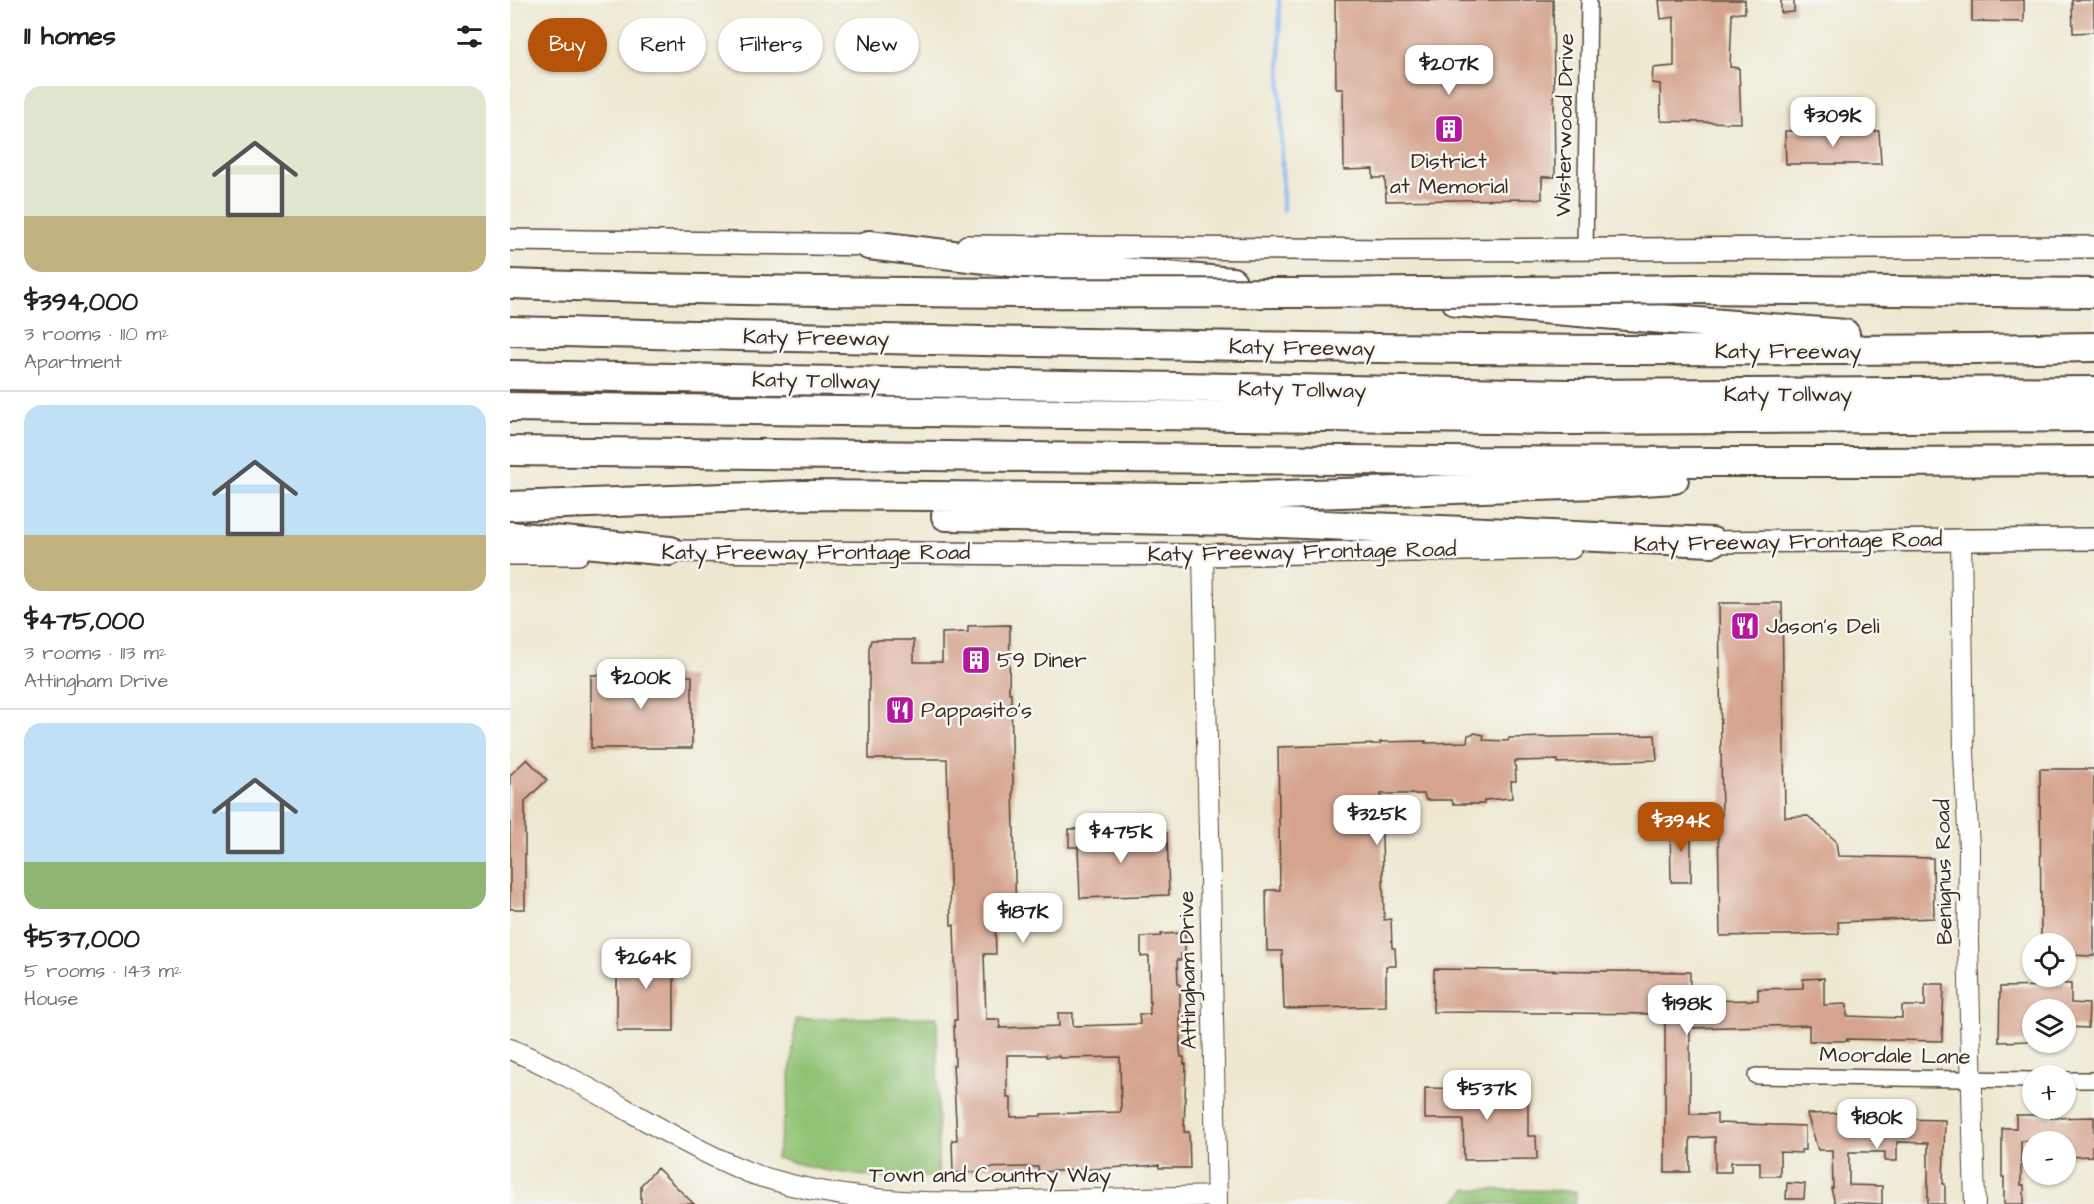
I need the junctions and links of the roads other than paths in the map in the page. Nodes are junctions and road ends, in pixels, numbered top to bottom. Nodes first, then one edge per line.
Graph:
1 (1589, 0) edge
2 (510, 240) edge
3 (869, 245) junction
4 (2094, 247) edge
5 (1586, 250) junction
6 (2094, 279) edge
7 (510, 284) edge
8 (1704, 289) junction
9 (2094, 293) edge
10 (510, 331) edge
11 (2094, 347) edge
12 (2014, 349) junction
13 (510, 375) edge
14 (2094, 391) edge
15 (510, 407) edge
16 (2094, 417) edge
17 (510, 451) edge
18 (2094, 461) edge
19 (1888, 463) junction
20 (737, 505) junction
21 (510, 506) edge
22 (510, 536) edge
23 (1961, 539) junction
24 (2094, 539) edge
25 (1712, 542) junction
26 (670, 551) junction
27 (510, 554) edge
28 (1203, 555) junction
29 (510, 1049) edge
30 (1756, 1076) dead end
31 (1972, 1080) junction
32 (2022, 1080) edge
33 (2076, 1080) edge
34 (2094, 1080) edge
35 (1217, 1200) edge
36 (1975, 1204) edge

1 - 5 street, Wisterwood Drive
2 - 3 main road
3 - 5 main road
3 - 12 highway
4 - 5 main road
6 - 8 highway
7 - 8 highway, bridge
8 - 9 highway
10 - 12 highway, Katy Freeway
11 - 12 highway, Katy Freeway
13 - 14 highway, Katy Tollway
15 - 16 highway, Katy Tollway
17 - 19 highway
18 - 19 highway
19 - 20 highway
20 - 21 highway
20 - 25 highway
22 - 26 highway
23 - 24 main road, Katy Freeway Frontage Road
23 - 25 main road, Katy Freeway Frontage Road
23 - 31 street, Benignus Road
25 - 28 main road, Katy Freeway Frontage Road
26 - 27 main road, Katy Freeway Frontage Road
26 - 28 main road, Katy Freeway Frontage Road
28 - 35 street, Attingham Drive
29 - 35 street, Town and Country Way
30 - 31 street, Moordale Lane
31 - 32 street, Moordale Lane
31 - 36 street, Benignus Road
33 - 34 street

